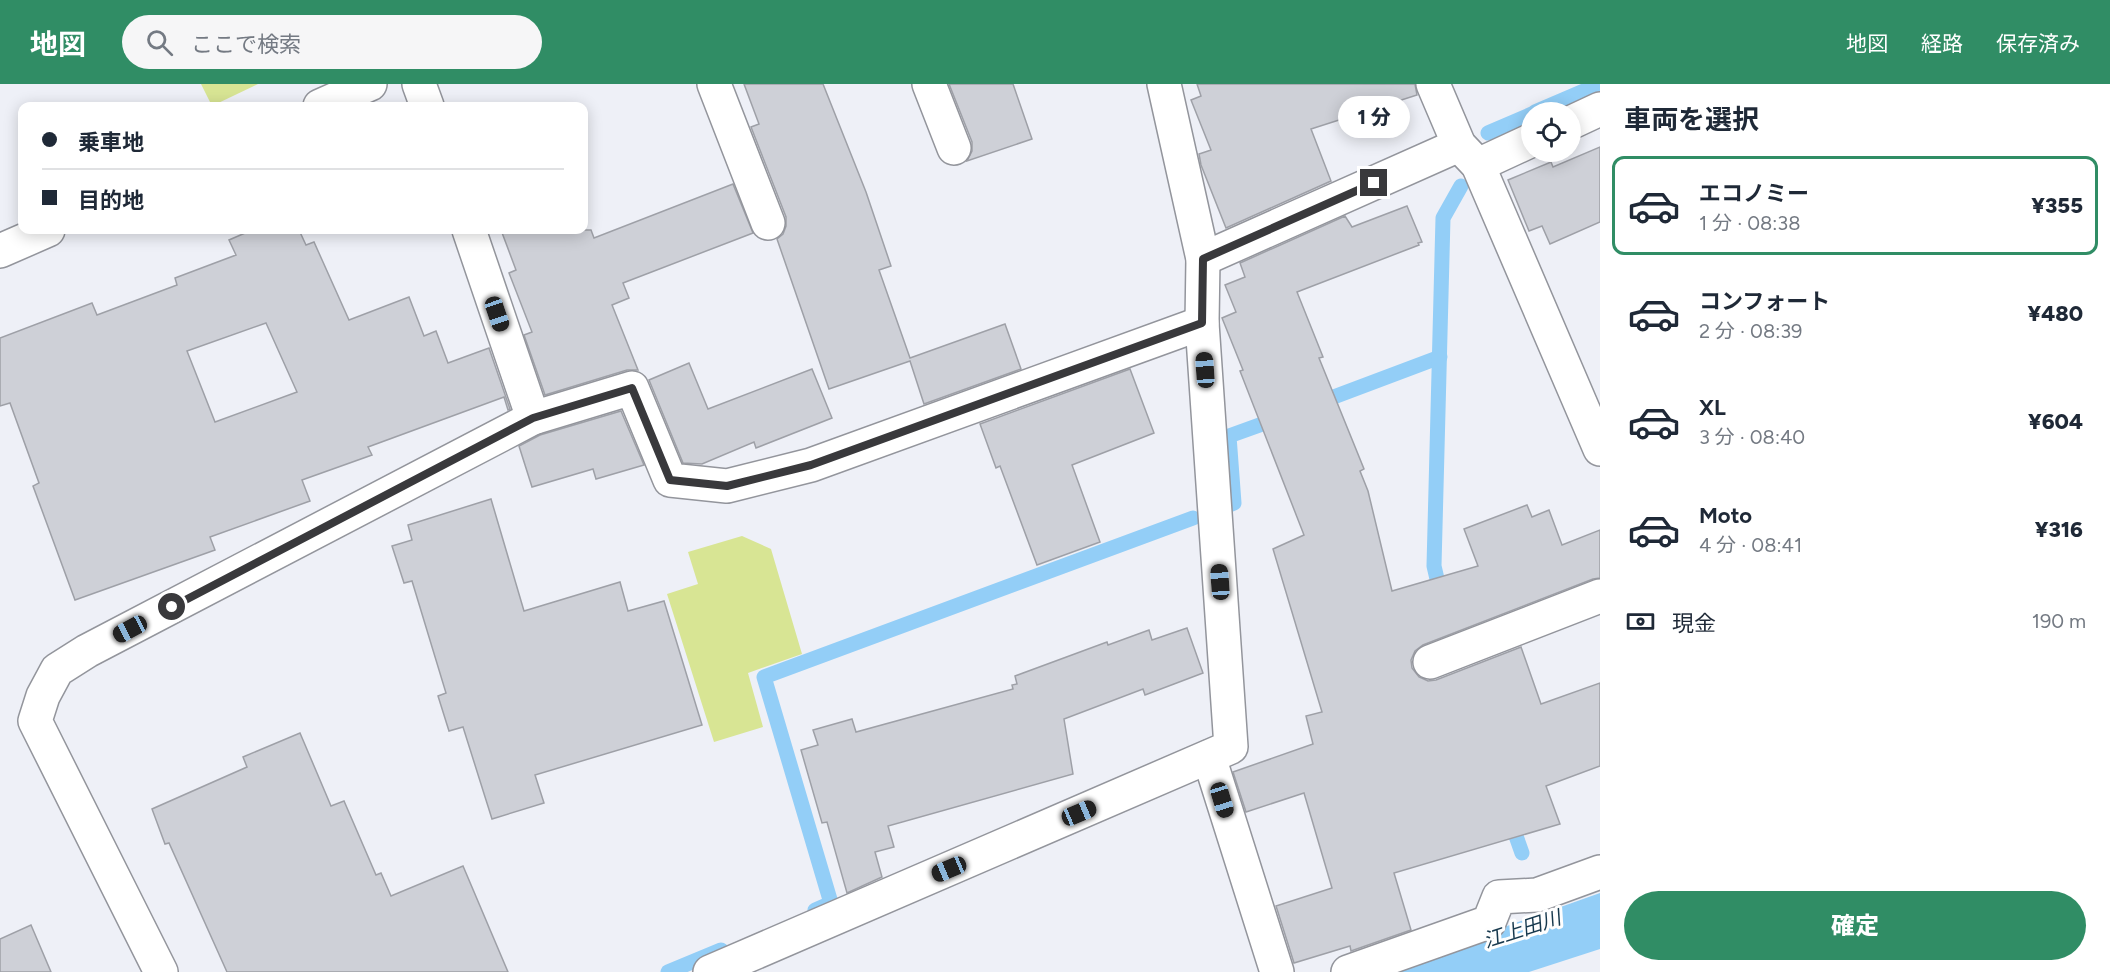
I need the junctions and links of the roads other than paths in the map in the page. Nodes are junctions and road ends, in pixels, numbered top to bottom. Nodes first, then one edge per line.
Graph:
1 (370, 84) edge
2 (419, 84) edge
3 (714, 84) edge
4 (929, 84) edge
5 (1164, 84) edge
6 (1433, 84) edge
7 (329, 102) edge
8 (426, 102) edge
9 (1600, 109) edge
10 (1581, 118) edge
11 (1521, 143) edge
12 (954, 148) dead end
13 (1468, 155) junction
14 (768, 223) dead end
15 (39, 234) edge
16 (470, 234) edge
17 (0, 251) edge
18 (1203, 259) junction
19 (1202, 323) junction
20 (533, 418) junction
21 (1600, 449) edge
22 (1600, 596) edge
23 (1431, 662) dead end
24 (1209, 757) junction
25 (1600, 872) edge
26 (161, 972) edge
27 (710, 972) edge
28 (1277, 972) edge
29 (1348, 972) edge

1 - 7 street
2 - 8 street
3 - 14 street
4 - 12 street
5 - 18 street
6 - 13 street
9 - 10 street
11 - 13 street
13 - 18 street
13 - 21 street
15 - 17 street
16 - 20 street
18 - 19 street
19 - 20 street
19 - 24 street
20 - 26 street
22 - 23 street
24 - 27 street
24 - 28 street
25 - 29 street

